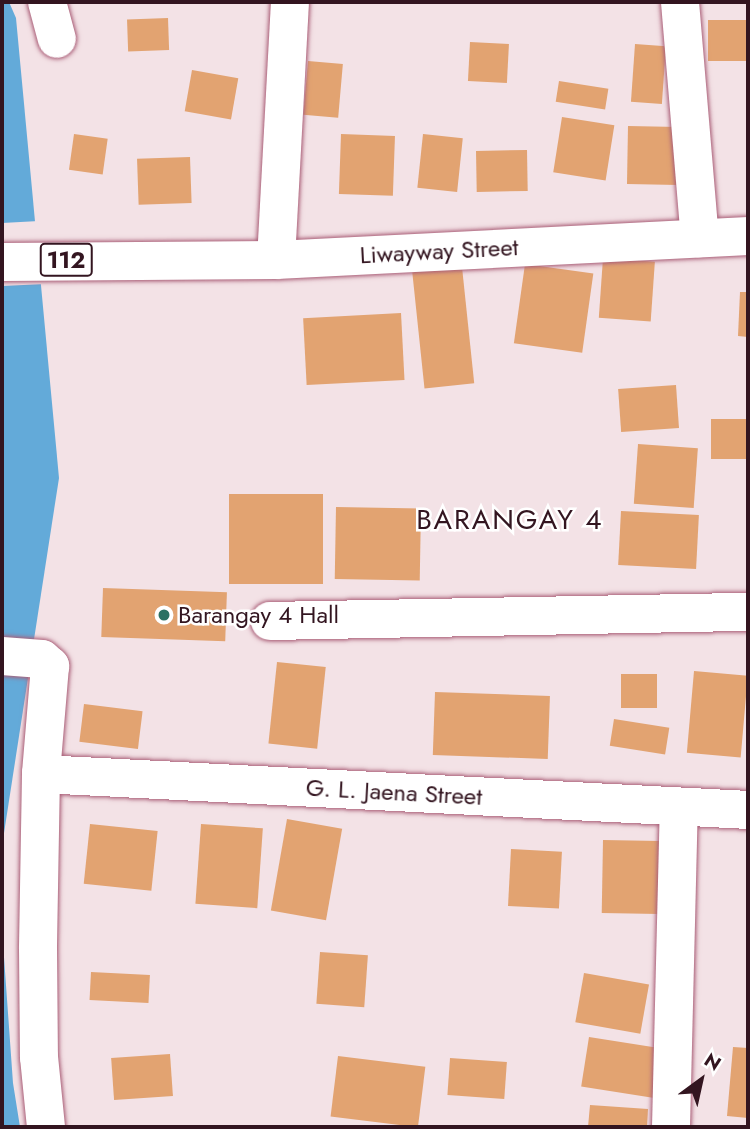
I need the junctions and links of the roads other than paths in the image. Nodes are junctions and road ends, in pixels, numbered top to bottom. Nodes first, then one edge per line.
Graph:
1 (47, 2) edge
2 (290, 2) edge
3 (680, 2) edge
4 (57, 39) dead end
5 (748, 236) edge
6 (700, 238) junction
7 (276, 260) junction
8 (2, 262) edge
9 (748, 611) edge
10 (270, 621) dead end
11 (18, 657) edge
12 (41, 774) junction
13 (680, 807) junction
14 (748, 810) edge
15 (46, 1127) edge
16 (671, 1127) edge

1 - 4 street
2 - 7 street
3 - 6 street
5 - 6 street, Liwayway Street / 112
6 - 7 street, Liwayway Street / 112
7 - 8 street, Liwayway Street / 112
9 - 10 street
11 - 12 street
12 - 13 street, G. L. Jaena Street
12 - 15 street
13 - 14 street, G. L. Jaena Street
13 - 16 street

